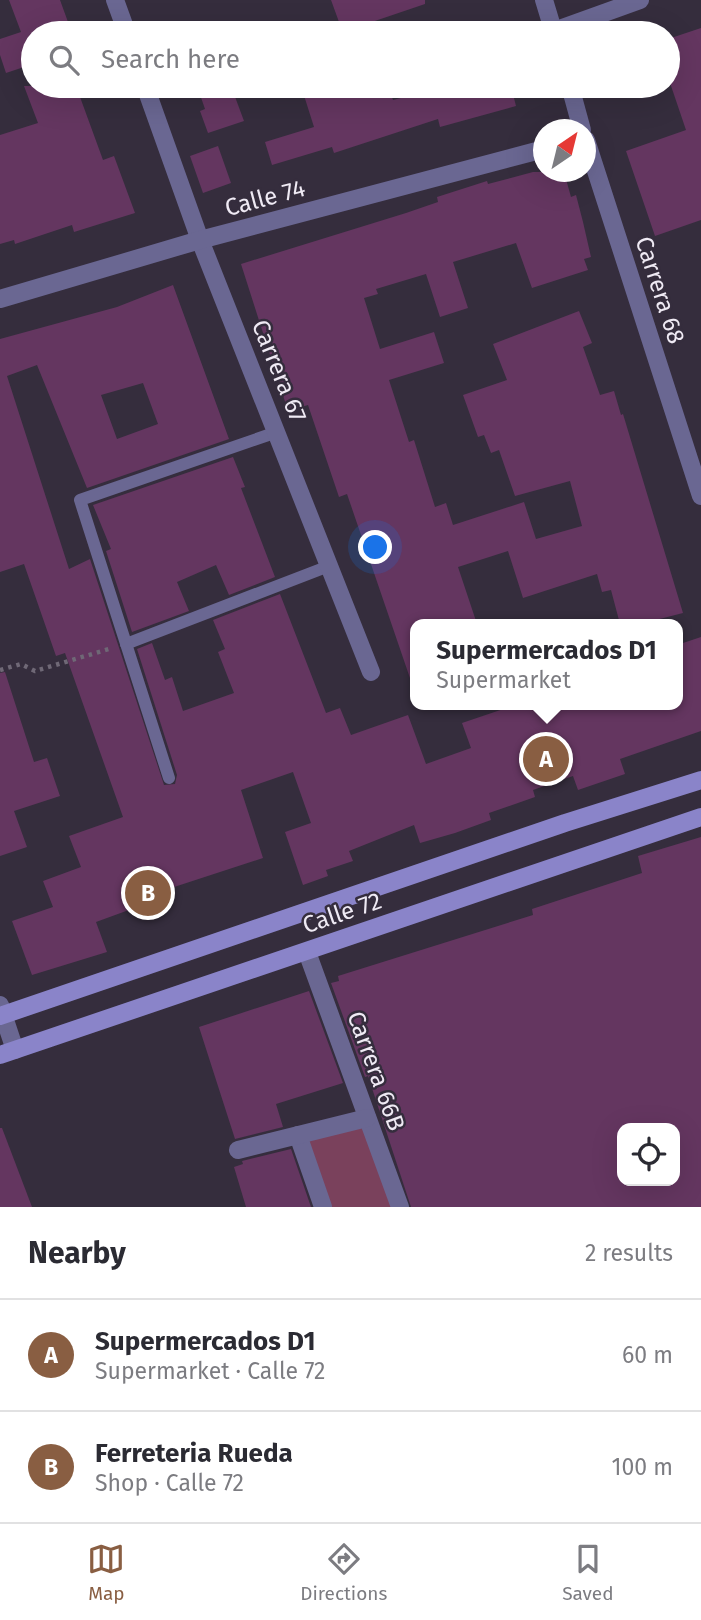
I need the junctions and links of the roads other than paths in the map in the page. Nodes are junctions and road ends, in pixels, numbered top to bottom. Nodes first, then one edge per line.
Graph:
1 (115, 0) edge
2 (544, 0) edge
3 (640, 0) edge
4 (123, 21) edge
5 (551, 21) edge
6 (584, 21) edge
7 (149, 98) edge
8 (573, 98) edge
9 (579, 119) edge
10 (533, 152) edge
11 (596, 172) edge
12 (200, 240) junction
13 (0, 299) edge
14 (277, 432) junction
15 (701, 496) edge
16 (329, 566) junction
17 (126, 644) junction
18 (371, 672) dead end
19 (169, 778) dead end
20 (701, 780) edge
21 (701, 817) edge
22 (307, 951) junction
23 (1, 1012) edge
24 (8, 1053) edge
25 (367, 1118) junction
26 (298, 1135) junction
27 (238, 1150) dead end
28 (323, 1207) edge
29 (400, 1207) edge

1 - 4 street
2 - 5 street
3 - 6 street
7 - 12 street, Carrera 67
8 - 9 street
10 - 12 street, Calle 74
11 - 15 street, Carrera 68
12 - 13 street, Calle 74
12 - 14 street, Carrera 67
14 - 16 street, Carrera 67
14 - 17 lane
16 - 17 lane
16 - 18 street, Carrera 67
17 - 19 lane
20 - 23 main road, Calle 72
21 - 22 main road, Calle 72
22 - 24 main road, Calle 72
22 - 25 street, Carrera 66B
23 - 24 street
25 - 26 street
25 - 29 street, Carrera 66B
26 - 27 street
26 - 28 street

